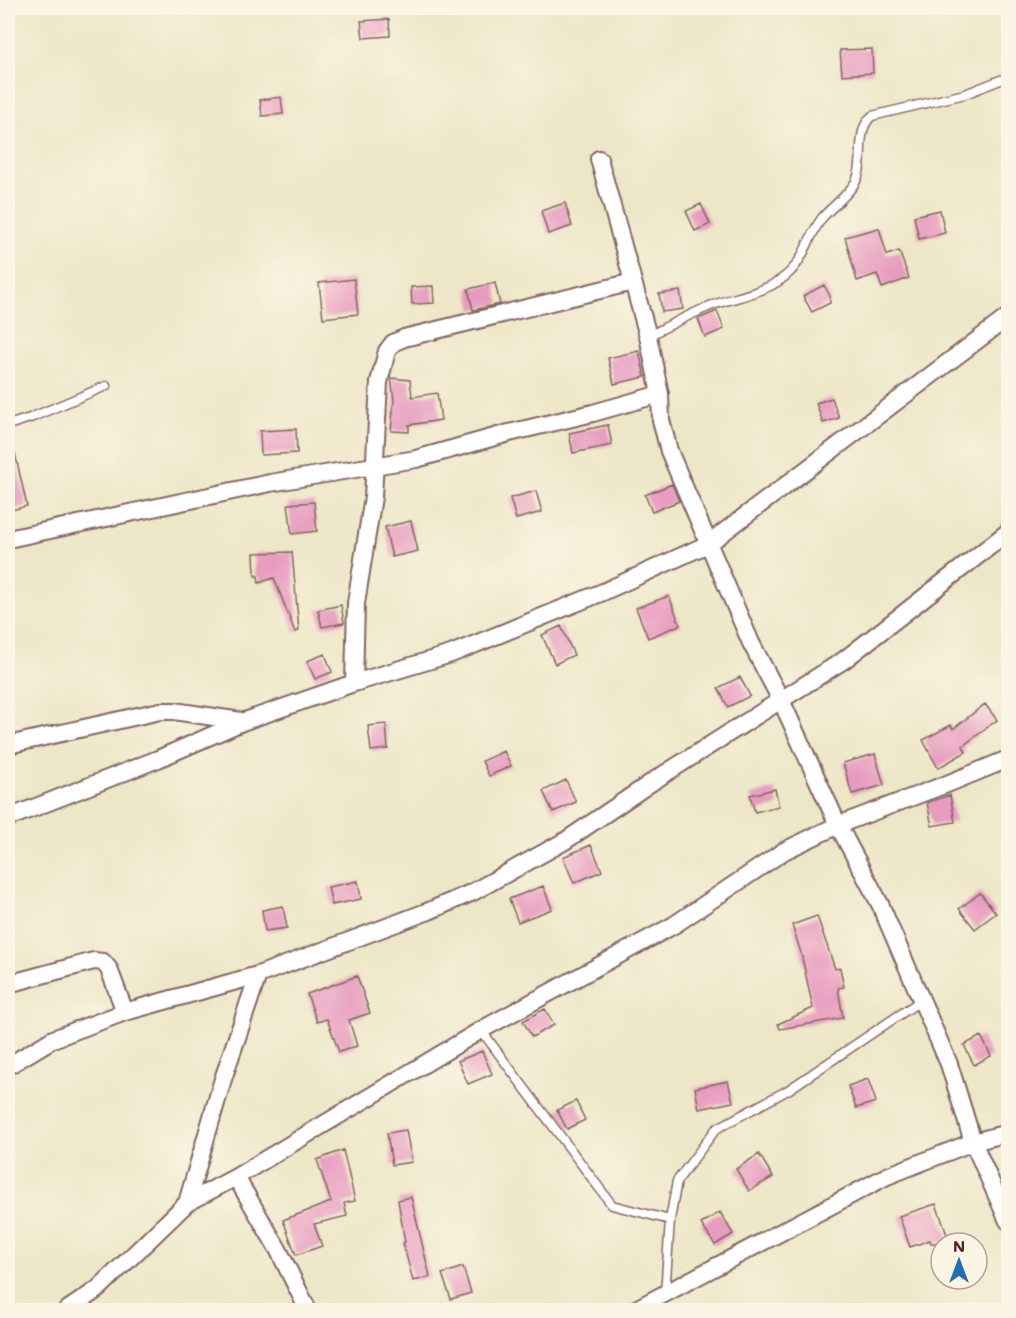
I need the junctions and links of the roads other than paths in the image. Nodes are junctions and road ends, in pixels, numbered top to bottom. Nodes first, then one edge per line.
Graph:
1 (1008, 77) edge
2 (599, 159) dead end
3 (633, 282) junction
4 (1008, 317) edge
5 (648, 336) junction
6 (106, 386) dead end
7 (660, 394) junction
8 (8, 424) edge
9 (375, 466) junction
10 (1008, 532) edge
11 (8, 539) edge
12 (708, 544) junction
13 (354, 683) junction
14 (781, 699) junction
15 (242, 722) junction
16 (8, 745) edge
17 (1008, 759) edge
18 (8, 818) edge
19 (838, 825) junction
20 (258, 975) junction
21 (8, 984) edge
22 (921, 1001) junction
23 (126, 1012) junction
24 (481, 1030) junction
25 (8, 1066) edge
26 (1008, 1133) edge
27 (973, 1142) junction
28 (236, 1177) junction
29 (187, 1203) junction
30 (670, 1220) junction
31 (1008, 1221) edge
32 (665, 1295) junction
33 (67, 1311) edge
34 (308, 1311) edge
35 (634, 1311) edge

1 - 5 lane
2 - 3 street
3 - 5 street
3 - 9 street
4 - 12 street
5 - 7 street
6 - 8 lane
7 - 9 street
7 - 12 street
9 - 11 street
9 - 13 street
10 - 14 street
12 - 13 street
12 - 14 street
13 - 15 street
14 - 19 street
14 - 20 street
15 - 16 street
15 - 18 street
17 - 19 street
19 - 22 street
19 - 24 street
20 - 23 street
20 - 29 street
21 - 23 street
22 - 27 street
22 - 30 lane
23 - 25 street
24 - 28 street
24 - 30 lane
26 - 27 street
27 - 31 street
27 - 32 street
28 - 29 street
28 - 34 street
29 - 33 street
30 - 32 lane
32 - 35 street

